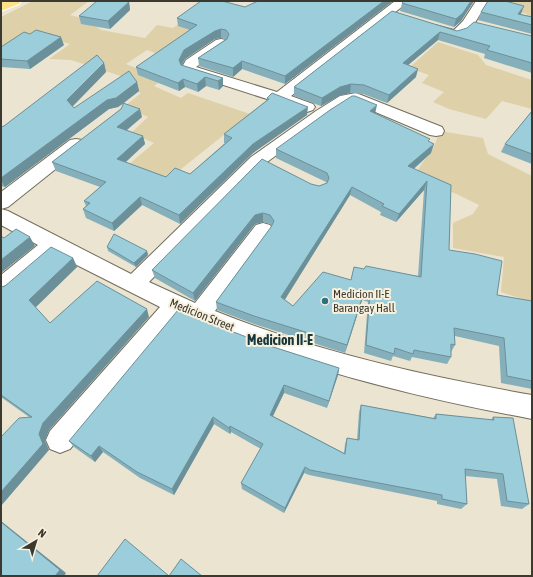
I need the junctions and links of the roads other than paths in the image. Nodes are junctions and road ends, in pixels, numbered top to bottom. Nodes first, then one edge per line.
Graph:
1 (15, 1) edge
2 (403, 1) edge
3 (482, 1) edge
4 (1, 7) edge
5 (468, 23) junction
6 (423, 24) edge
7 (482, 27) edge
8 (221, 43) edge
9 (280, 97) junction
10 (322, 114) junction
11 (436, 131) dead end
12 (92, 132) edge
13 (1, 202) edge
14 (1, 216) edge
15 (263, 230) dead end
16 (53, 244) junction
17 (133, 285) junction
18 (1, 287) edge
19 (175, 305) junction
20 (199, 315) junction
21 (532, 407) edge
22 (60, 440) dead end

1 - 4 main road
2 - 9 street
3 - 5 street
5 - 6 street
5 - 7 street
8 - 9 street
9 - 10 street
10 - 11 street
10 - 17 street
12 - 13 street
14 - 16 street, Medicion Street
15 - 20 street
16 - 17 street, Medicion Street
16 - 18 street
17 - 19 street, Medicion Street
19 - 20 street, Medicion Street
19 - 22 street
20 - 21 street, Medicion Street

